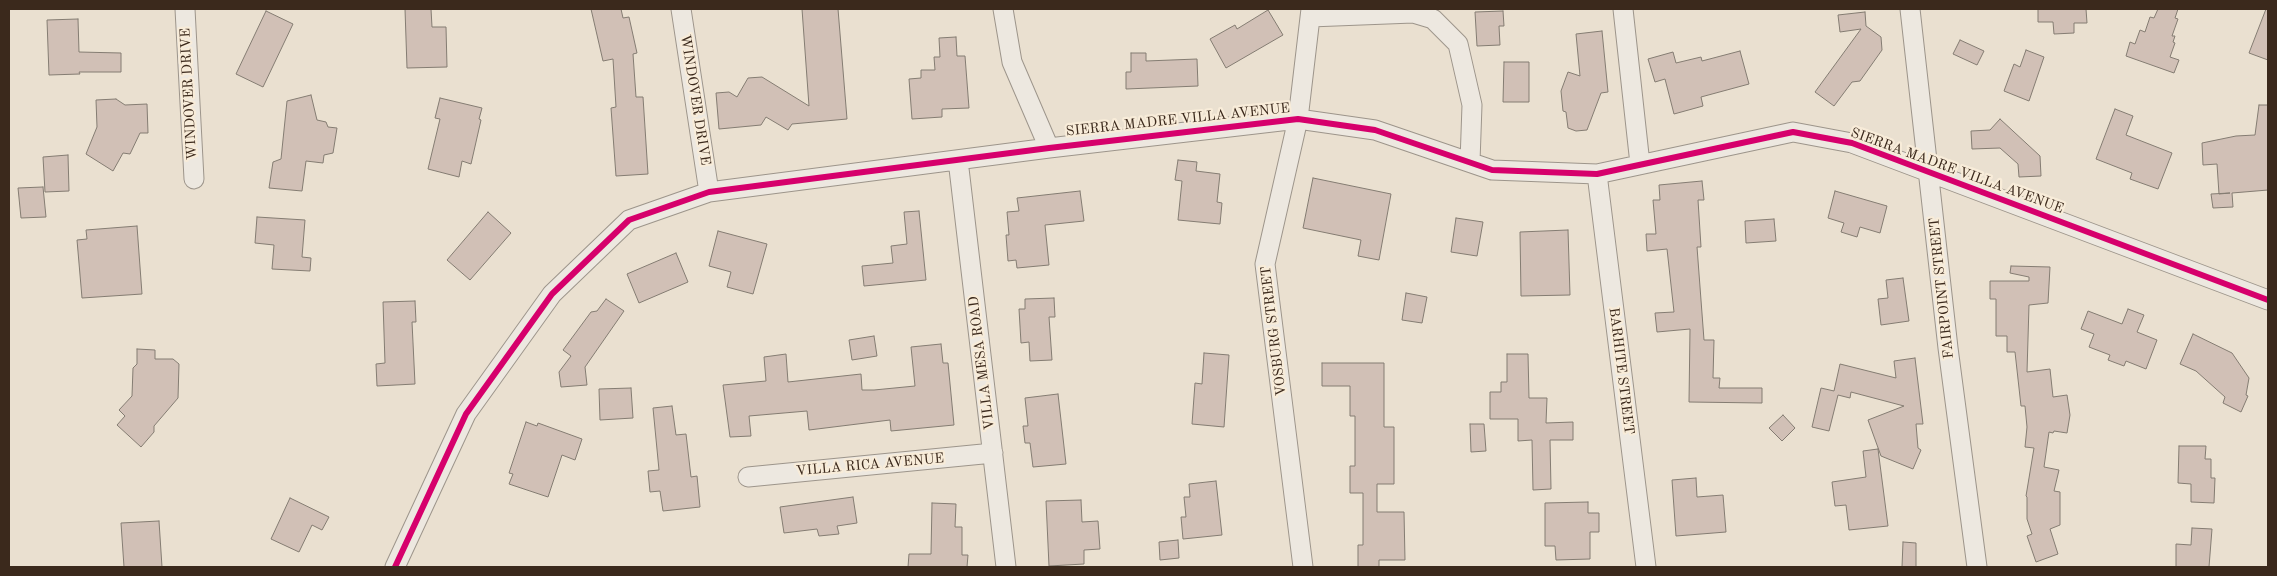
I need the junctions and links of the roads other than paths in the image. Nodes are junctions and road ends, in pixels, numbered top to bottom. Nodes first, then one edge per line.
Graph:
1 (185, 9) edge
2 (681, 9) edge
3 (1003, 9) edge
4 (1623, 9) edge
5 (1910, 9) edge
6 (1310, 13) edge
7 (1298, 119) junction
8 (1049, 148) junction
9 (958, 160) junction
10 (1470, 162) junction
11 (1640, 164) junction
12 (1929, 173) junction
13 (1597, 174) junction
14 (194, 179) dead end
15 (709, 192) junction
16 (2268, 300) edge
17 (993, 453) junction
18 (748, 477) dead end
19 (395, 567) edge
20 (1006, 567) edge
21 (1303, 567) edge
22 (1646, 567) edge
23 (1977, 567) edge

1 - 14 street, WINDOVER DRIVE
2 - 15 street, WINDOVER DRIVE
3 - 8 street
4 - 11 street
5 - 12 street, FAIRPOINT STREET
6 - 7 street, VOSBURG STREET
6 - 10 street
7 - 8 street, SIERRA MADRE VILLA AVENUE
7 - 10 street, SIERRA MADRE VILLA AVENUE
7 - 21 street, VOSBURG STREET
8 - 9 street, SIERRA MADRE VILLA AVENUE
9 - 15 street, SIERRA MADRE VILLA AVENUE
9 - 17 street, VILLA MESA ROAD
10 - 13 street, SIERRA MADRE VILLA AVENUE
11 - 12 street, SIERRA MADRE VILLA AVENUE
11 - 13 street, SIERRA MADRE VILLA AVENUE
12 - 16 street, SIERRA MADRE VILLA AVENUE
12 - 23 street, FAIRPOINT STREET
13 - 22 street, BARHITE STREET
15 - 19 street, SIERRA MADRE VILLA AVENUE
17 - 18 street, VILLA RICA AVENUE
17 - 20 street, VILLA MESA ROAD

